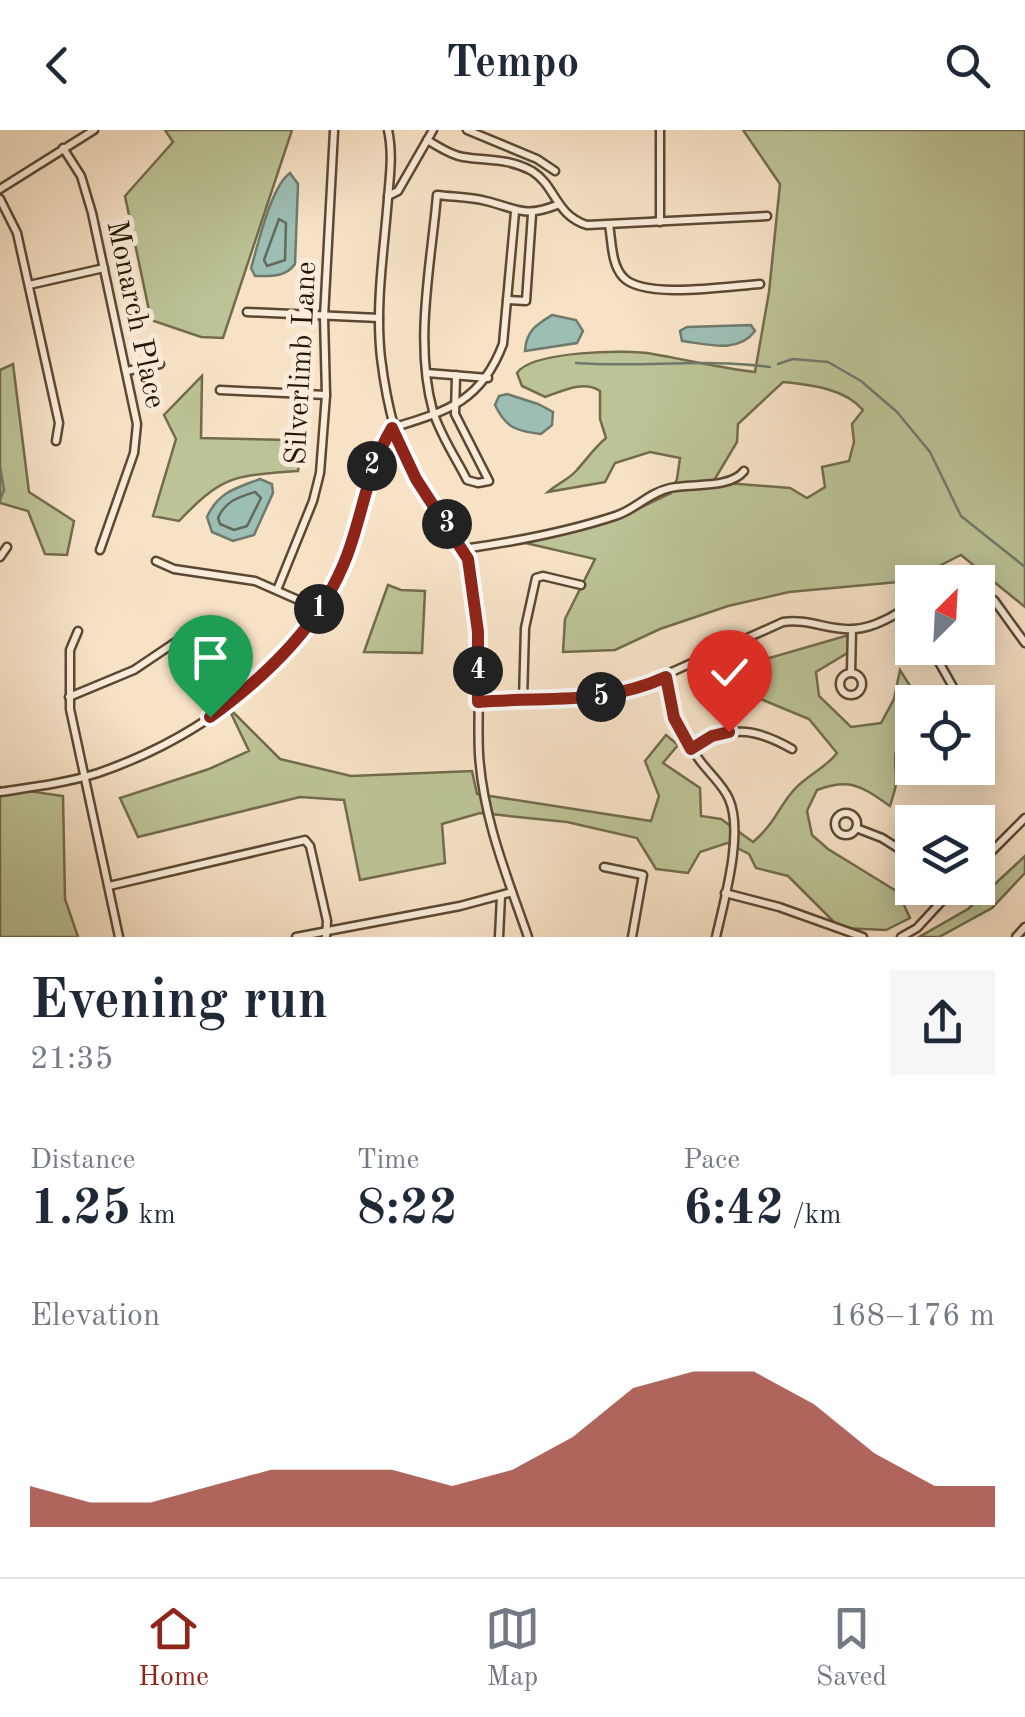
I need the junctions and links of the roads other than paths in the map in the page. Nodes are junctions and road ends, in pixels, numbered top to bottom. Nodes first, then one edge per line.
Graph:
1 (94, 130) edge
2 (388, 130) edge
3 (433, 130) edge
4 (467, 130) edge
5 (660, 130) edge
6 (334, 131) edge
7 (427, 140) junction
8 (63, 148) junction
9 (555, 171) dead end
10 (0, 190) edge
11 (388, 196) junction
12 (0, 200) edge
13 (557, 205) junction
14 (514, 212) junction
15 (532, 214) junction
16 (767, 216) dead end
17 (660, 222) junction
18 (609, 225) junction
19 (104, 268) junction
20 (760, 284) dead end
21 (29, 285) junction
22 (507, 300) junction
23 (247, 312) dead end
24 (324, 317) junction
25 (379, 318) junction
26 (160, 364) dead end
27 (127, 371) junction
28 (426, 373) junction
29 (456, 375) junction
30 (488, 378) junction
31 (220, 390) dead end
32 (326, 395) junction
33 (453, 407) junction
34 (434, 415) junction
35 (392, 428) junction
36 (56, 441) dead end
37 (744, 471) dead end
38 (7, 547) dead end
39 (463, 549) junction
40 (100, 550) dead end
41 (0, 556) edge
42 (156, 560) dead end
43 (580, 585) dead end
44 (277, 590) junction
45 (296, 599) dead end
46 (995, 601) edge
47 (895, 614) edge
48 (195, 629) dead end
49 (852, 630) junction
50 (78, 631) dead end
51 (1025, 643) edge
52 (851, 673) dead end
53 (666, 677) junction
54 (69, 697) junction
55 (523, 700) junction
56 (478, 702) junction
57 (691, 749) junction
58 (792, 749) dead end
59 (85, 776) junction
60 (0, 792) edge
61 (1025, 818) edge
62 (856, 828) dead end
63 (895, 846) edge
64 (995, 847) edge
65 (604, 868) dead end
66 (109, 886) junction
67 (512, 892) junction
68 (725, 894) junction
69 (501, 896) junction
70 (935, 905) edge
71 (1025, 927) edge
72 (326, 934) edge
73 (119, 937) edge
74 (296, 937) edge
75 (500, 937) edge
76 (528, 937) edge
77 (632, 937) edge
78 (716, 937) edge
79 (864, 937) edge
80 (901, 937) edge
81 (1016, 937) edge

1 - 8 street
2 - 11 street
3 - 7 street
4 - 9 street
5 - 17 street
6 - 24 street, Silverlimb Lane
7 - 11 street
7 - 13 street
8 - 10 street
8 - 19 street, Monarch Place
11 - 25 street
12 - 21 street
13 - 15 street
13 - 18 street
14 - 15 street
14 - 22 street
14 - 28 street
15 - 22 street
16 - 17 street
17 - 18 street
18 - 20 street
19 - 21 street
19 - 27 street, Monarch Place
21 - 36 street
22 - 30 street
23 - 24 street
24 - 25 street
24 - 32 street, Silverlimb Lane
25 - 35 street
26 - 27 street
27 - 40 street, Monarch Place
28 - 29 street
28 - 34 street
29 - 30 street
29 - 33 street
30 - 33 street
31 - 32 street
32 - 44 street, Silverlimb Lane
33 - 34 street
33 - 34 street
34 - 35 street
35 - 39 street
35 - 59 street
37 - 39 street
38 - 41 street
39 - 56 street
42 - 44 street
43 - 55 street
44 - 45 street
46 - 51 street
47 - 49 street
48 - 54 street
49 - 52 street
49 - 53 street
50 - 54 street
53 - 55 street
53 - 57 street
54 - 59 street
55 - 56 street
56 - 67 street
57 - 58 street
57 - 68 street
59 - 60 street
59 - 66 street
61 - 64 street
62 - 63 street
65 - 77 street
66 - 72 street
66 - 73 street
67 - 69 street
67 - 76 street
68 - 78 street
68 - 79 street
69 - 72 street
69 - 75 street
70 - 80 street
71 - 81 street
72 - 74 street

